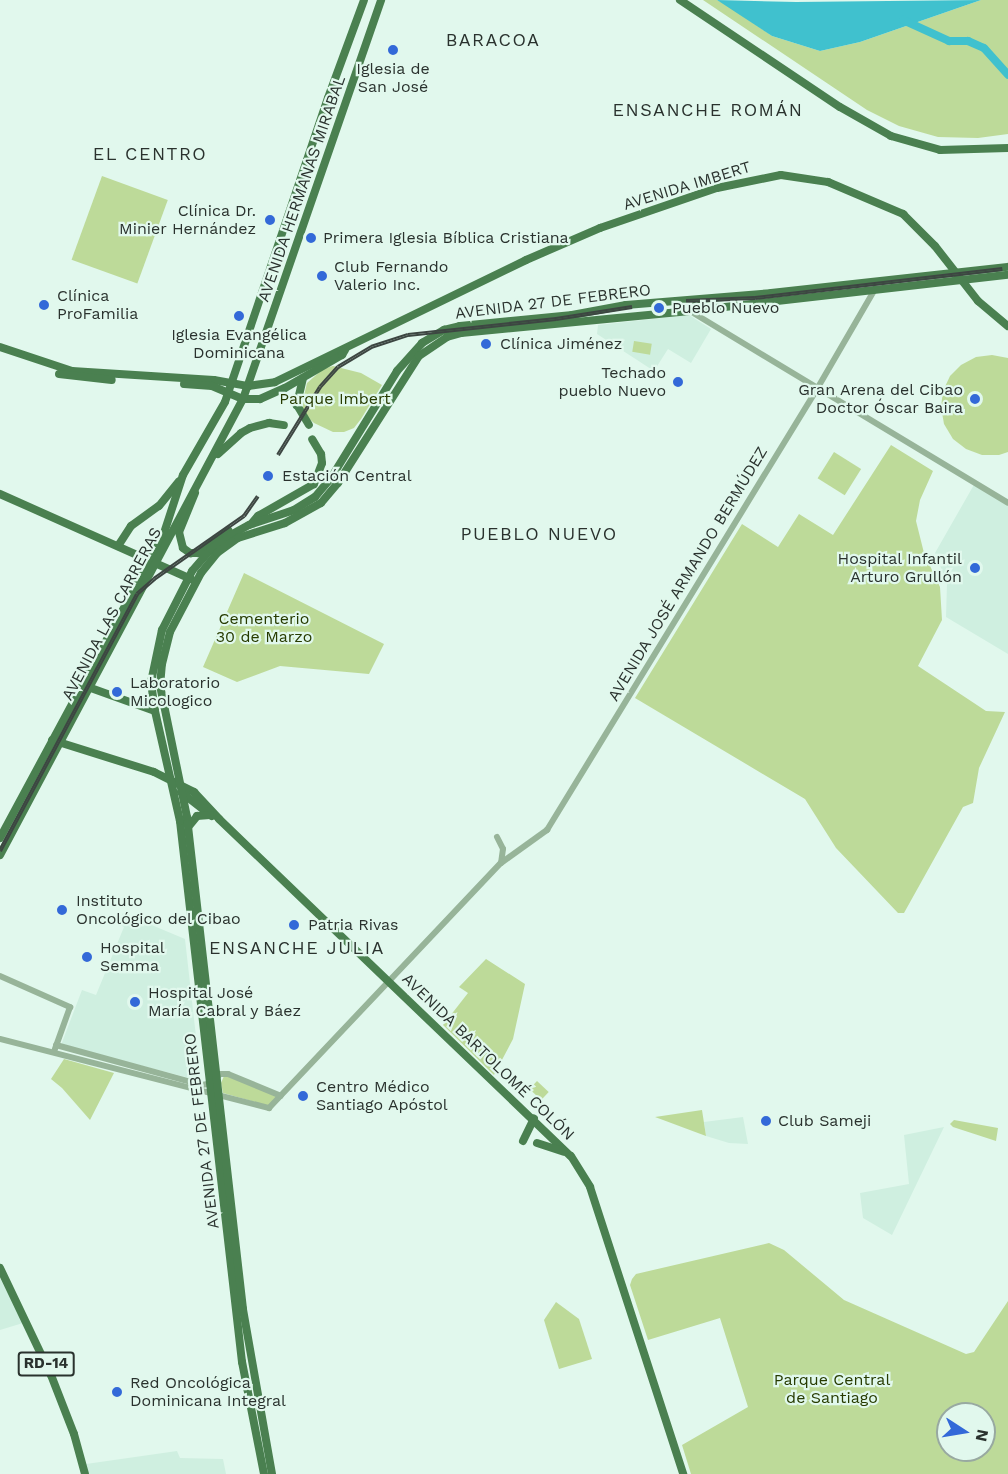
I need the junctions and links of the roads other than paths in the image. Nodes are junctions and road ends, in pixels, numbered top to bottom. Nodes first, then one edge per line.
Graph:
1 (364, 0) edge
2 (381, 0) edge
3 (680, 0) edge
4 (1008, 148) edge
5 (1008, 267) edge
6 (956, 272) junction
7 (1008, 275) edge
8 (962, 280) junction
9 (875, 286) junction
10 (690, 311) junction
11 (1008, 326) edge
12 (0, 347) edge
13 (345, 350) junction
14 (0, 353) edge
15 (401, 374) junction
16 (303, 378) junction
17 (232, 383) junction
18 (248, 386) junction
19 (817, 389) junction
20 (229, 394) junction
21 (245, 399) junction
22 (284, 425) dead end
23 (309, 425) dead end
24 (312, 439) dead end
25 (209, 463) junction
26 (183, 475) junction
27 (200, 478) junction
28 (0, 494) edge
29 (1008, 503) edge
30 (191, 508) junction
31 (258, 516) junction
32 (179, 517) junction
33 (238, 525) junction
34 (250, 529) junction
35 (118, 546) junction
36 (192, 579) junction
37 (88, 687) junction
38 (155, 711) junction
39 (56, 741) junction
40 (167, 761) junction
41 (154, 772) junction
42 (172, 779) junction
43 (182, 783) junction
44 (174, 788) junction
45 (183, 793) junction
46 (215, 817) junction
47 (189, 834) junction
48 (497, 837) dead end
49 (0, 838) edge
50 (0, 855) edge
51 (501, 863) junction
52 (0, 976) edge
53 (390, 982) junction
54 (0, 1039) edge
55 (55, 1048) junction
56 (216, 1077) junction
57 (210, 1084) junction
58 (215, 1096) junction
59 (281, 1096) junction
60 (534, 1118) junction
61 (523, 1142) dead end
62 (537, 1143) dead end
63 (567, 1152) junction
64 (0, 1268) edge
65 (85, 1474) edge
66 (264, 1474) edge
67 (272, 1474) edge
68 (683, 1474) edge

1 - 17 main road, AVENIDA HERMANAS MIRABAL
2 - 18 main road, AVENIDA HERMANAS MIRABAL
3 - 4 main road
5 - 6 main road, AVENIDA 27 DE FEBRERO
6 - 8 main road, AVENIDA IMBERT
6 - 9 main road, AVENIDA 27 DE FEBRERO
6 - 13 main road, AVENIDA IMBERT
7 - 8 main road, AVENIDA 27 DE FEBRERO
8 - 9 main road, AVENIDA 27 DE FEBRERO
8 - 11 main road, AVENIDA IMBERT
9 - 10 main road, AVENIDA 27 DE FEBRERO
9 - 15 main road, AVENIDA 27 DE FEBRERO
9 - 19 street, AVENIDA JOSÉ ARMANDO BERMÚDEZ
10 - 15 main road, AVENIDA 27 DE FEBRERO
10 - 19 street
12 - 17 main road
13 - 16 main road, AVENIDA IMBERT
13 - 18 main road, AVENIDA IMBERT
14 - 20 main road
15 - 34 main road, AVENIDA 27 DE FEBRERO
16 - 21 main road, AVENIDA IMBERT
16 - 23 main road
17 - 18 main road
17 - 20 main road, AVENIDA LAS CARRERAS
18 - 21 main road, AVENIDA LAS CARRERAS
19 - 29 street
19 - 51 street, AVENIDA JOSÉ ARMANDO BERMÚDEZ
20 - 21 main road
20 - 26 main road, AVENIDA LAS CARRERAS
21 - 25 main road, AVENIDA LAS CARRERAS
22 - 25 main road
24 - 31 main road
25 - 27 main road, AVENIDA LAS CARRERAS
26 - 35 main road
26 - 39 main road, AVENIDA LAS CARRERAS
27 - 30 main road
27 - 32 main road, AVENIDA LAS CARRERAS
28 - 35 main road
30 - 32 main road
30 - 33 main road
31 - 33 main road
31 - 34 main road
32 - 37 main road, AVENIDA LAS CARRERAS
33 - 34 main road
34 - 36 main road, AVENIDA 27 DE FEBRERO
35 - 36 main road
36 - 38 main road, AVENIDA 27 DE FEBRERO
36 - 43 main road, AVENIDA 27 DE FEBRERO
37 - 38 main road
37 - 39 main road, AVENIDA LAS CARRERAS
38 - 40 main road, AVENIDA 27 DE FEBRERO
39 - 41 main road
39 - 49 main road, AVENIDA LAS CARRERAS
39 - 50 main road, AVENIDA LAS CARRERAS
40 - 41 main road
40 - 42 main road, AVENIDA 27 DE FEBRERO
41 - 42 main road
42 - 43 main road
42 - 44 main road, AVENIDA 27 DE FEBRERO
43 - 45 main road, AVENIDA 27 DE FEBRERO
43 - 46 main road, AVENIDA BARTOLOMÉ COLÓN
44 - 45 main road, AVENIDA BARTOLOMÉ COLÓN
44 - 57 main road, AVENIDA 27 DE FEBRERO
45 - 46 main road, AVENIDA BARTOLOMÉ COLÓN
45 - 47 main road, AVENIDA 27 DE FEBRERO
46 - 47 main road
46 - 53 main road, AVENIDA BARTOLOMÉ COLÓN
47 - 56 main road, AVENIDA 27 DE FEBRERO
48 - 51 street
51 - 53 street, AVENIDA JOSÉ ARMANDO BERMÚDEZ
52 - 55 street
53 - 59 street, AVENIDA JOSÉ ARMANDO BERMÚDEZ
53 - 60 main road, AVENIDA BARTOLOMÉ COLÓN
54 - 55 street
55 - 57 street
55 - 58 street
56 - 57 street
56 - 58 main road, AVENIDA 27 DE FEBRERO
56 - 59 street
57 - 58 main road, AVENIDA 27 DE FEBRERO
58 - 59 street, AVENIDA JOSÉ ARMANDO BERMÚDEZ
58 - 66 main road, AVENIDA 27 DE FEBRERO
58 - 67 main road, AVENIDA 27 DE FEBRERO
60 - 61 main road
60 - 63 main road, AVENIDA BARTOLOMÉ COLÓN
62 - 63 main road
63 - 68 main road, AVENIDA BARTOLOMÉ COLÓN
64 - 65 main road, RD-14

